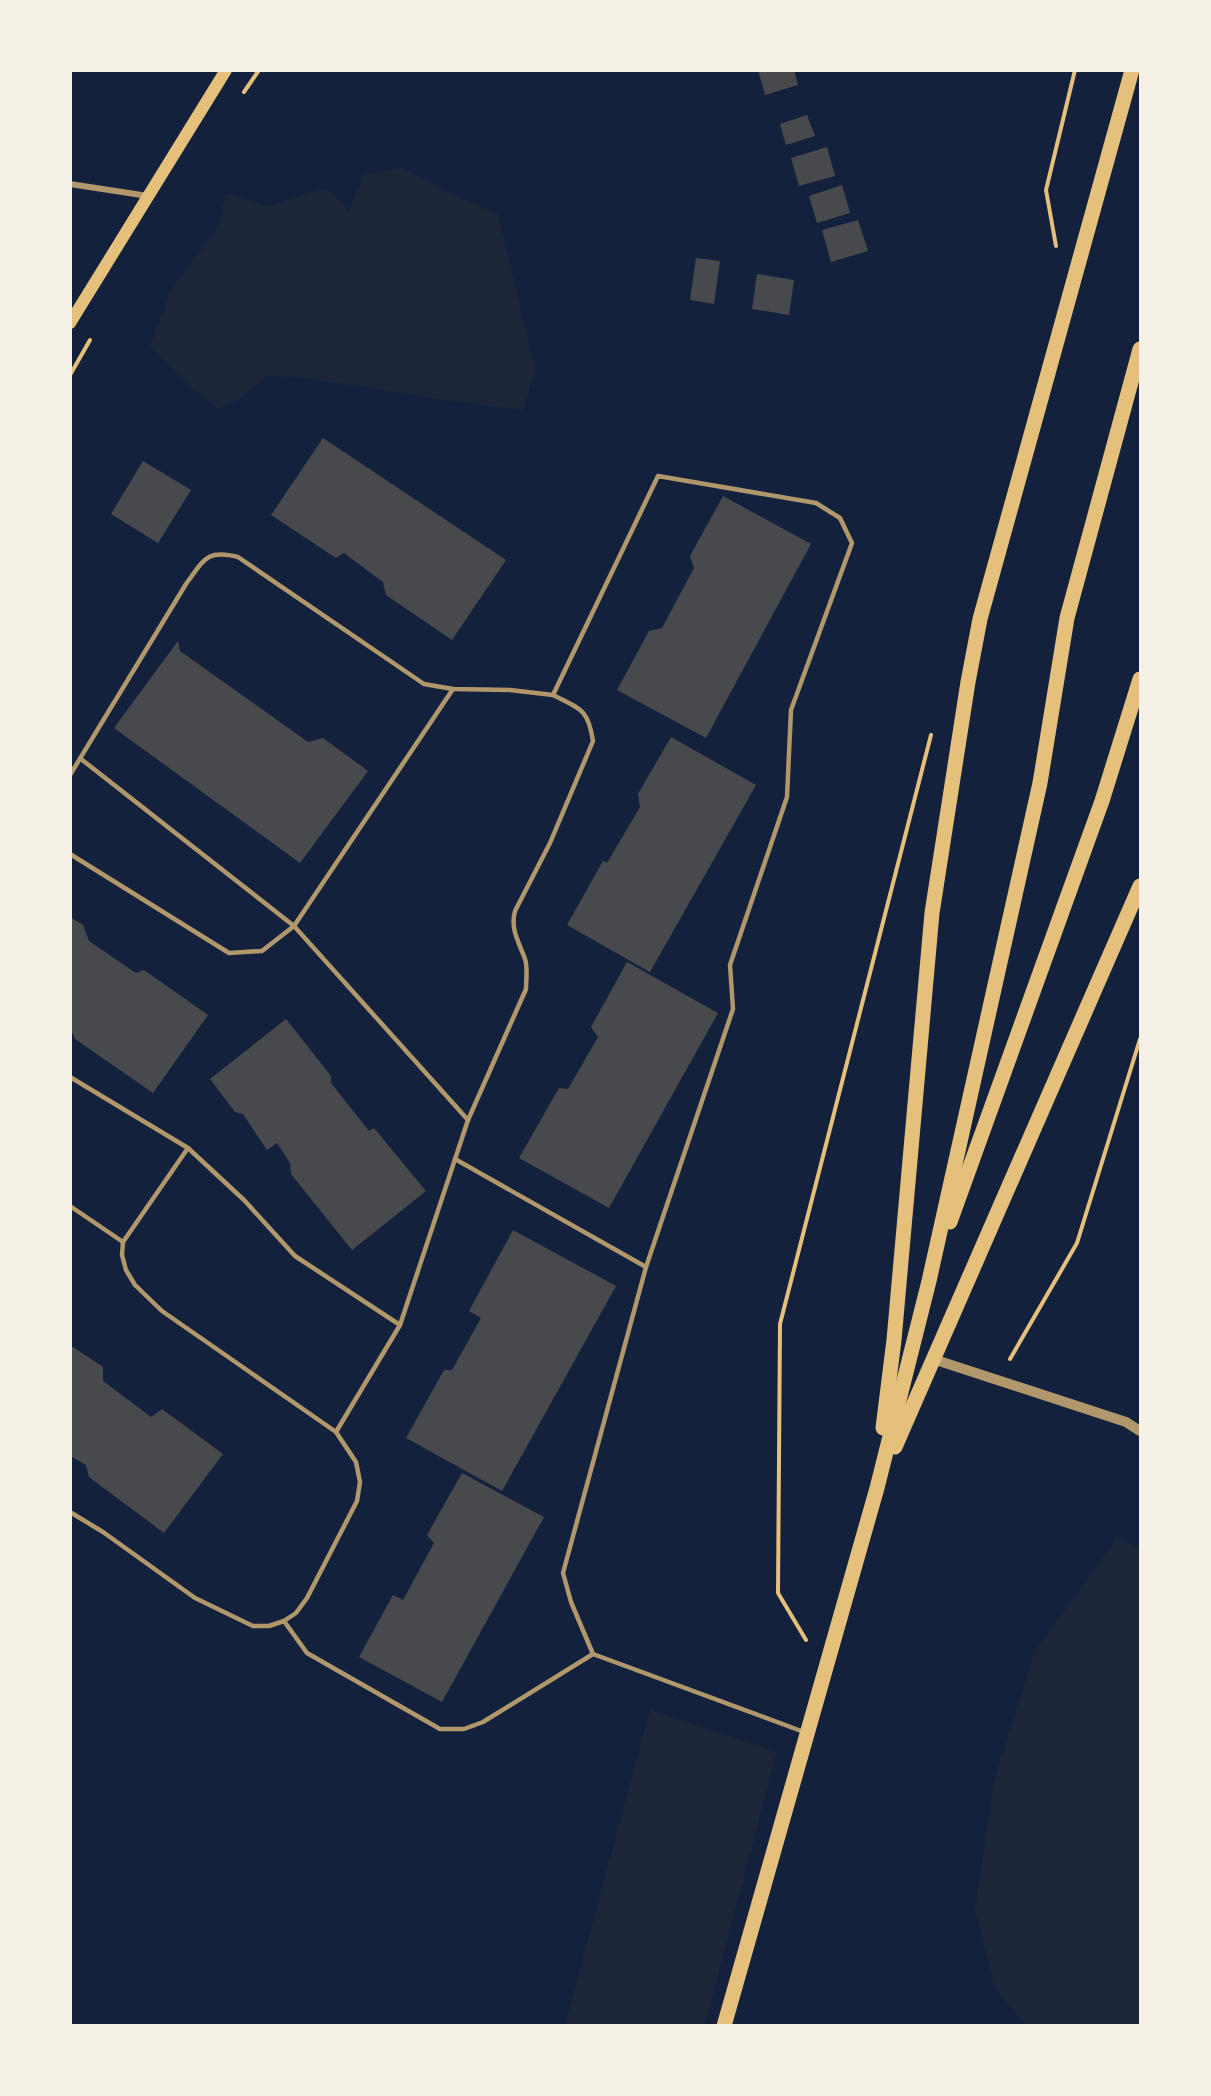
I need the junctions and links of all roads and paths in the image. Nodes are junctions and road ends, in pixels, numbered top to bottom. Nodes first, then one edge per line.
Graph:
1 (226, 70) edge
2 (1075, 70) edge
3 (1132, 70) edge
4 (70, 184) edge
5 (148, 196) junction
6 (1056, 248) dead end
7 (70, 323) edge
8 (1140, 349) edge
9 (1140, 679) edge
10 (453, 689) junction
11 (553, 695) junction
12 (932, 734) dead end
13 (81, 759) junction
14 (70, 775) edge
15 (70, 854) edge
16 (1140, 886) edge
17 (294, 926) junction
18 (1140, 1039) edge
19 (70, 1077) edge
20 (468, 1120) junction
21 (188, 1148) junction
22 (455, 1159) junction
23 (70, 1206) edge
24 (123, 1242) junction
25 (646, 1267) junction
26 (929, 1281) junction
27 (400, 1325) junction
28 (933, 1359) junction
29 (998, 1380) junction
30 (1140, 1431) edge
31 (336, 1432) junction
32 (877, 1488) junction
33 (70, 1512) edge
34 (284, 1621) junction
35 (593, 1654) junction
36 (825, 1671) junction
37 (807, 1733) junction
38 (724, 2025) edge

1 - 5 main road
2 - 6 path
3 - 32 main road
4 - 5 street
5 - 7 main road
8 - 26 main road
9 - 26 main road
10 - 11 lane
10 - 13 lane
10 - 17 lane
11 - 20 lane
11 - 25 lane
12 - 36 path
13 - 14 lane
13 - 17 lane
15 - 17 lane
16 - 28 main road
17 - 20 lane
18 - 29 path
19 - 21 lane
20 - 22 lane
21 - 24 lane
21 - 27 lane
22 - 25 lane
22 - 27 lane
23 - 24 lane
24 - 31 lane
25 - 35 lane
26 - 32 main road
27 - 31 lane
28 - 29 street
28 - 32 main road
29 - 30 street
31 - 34 lane
32 - 36 main road
33 - 34 lane
34 - 35 lane
35 - 37 lane
36 - 37 main road
37 - 38 main road

